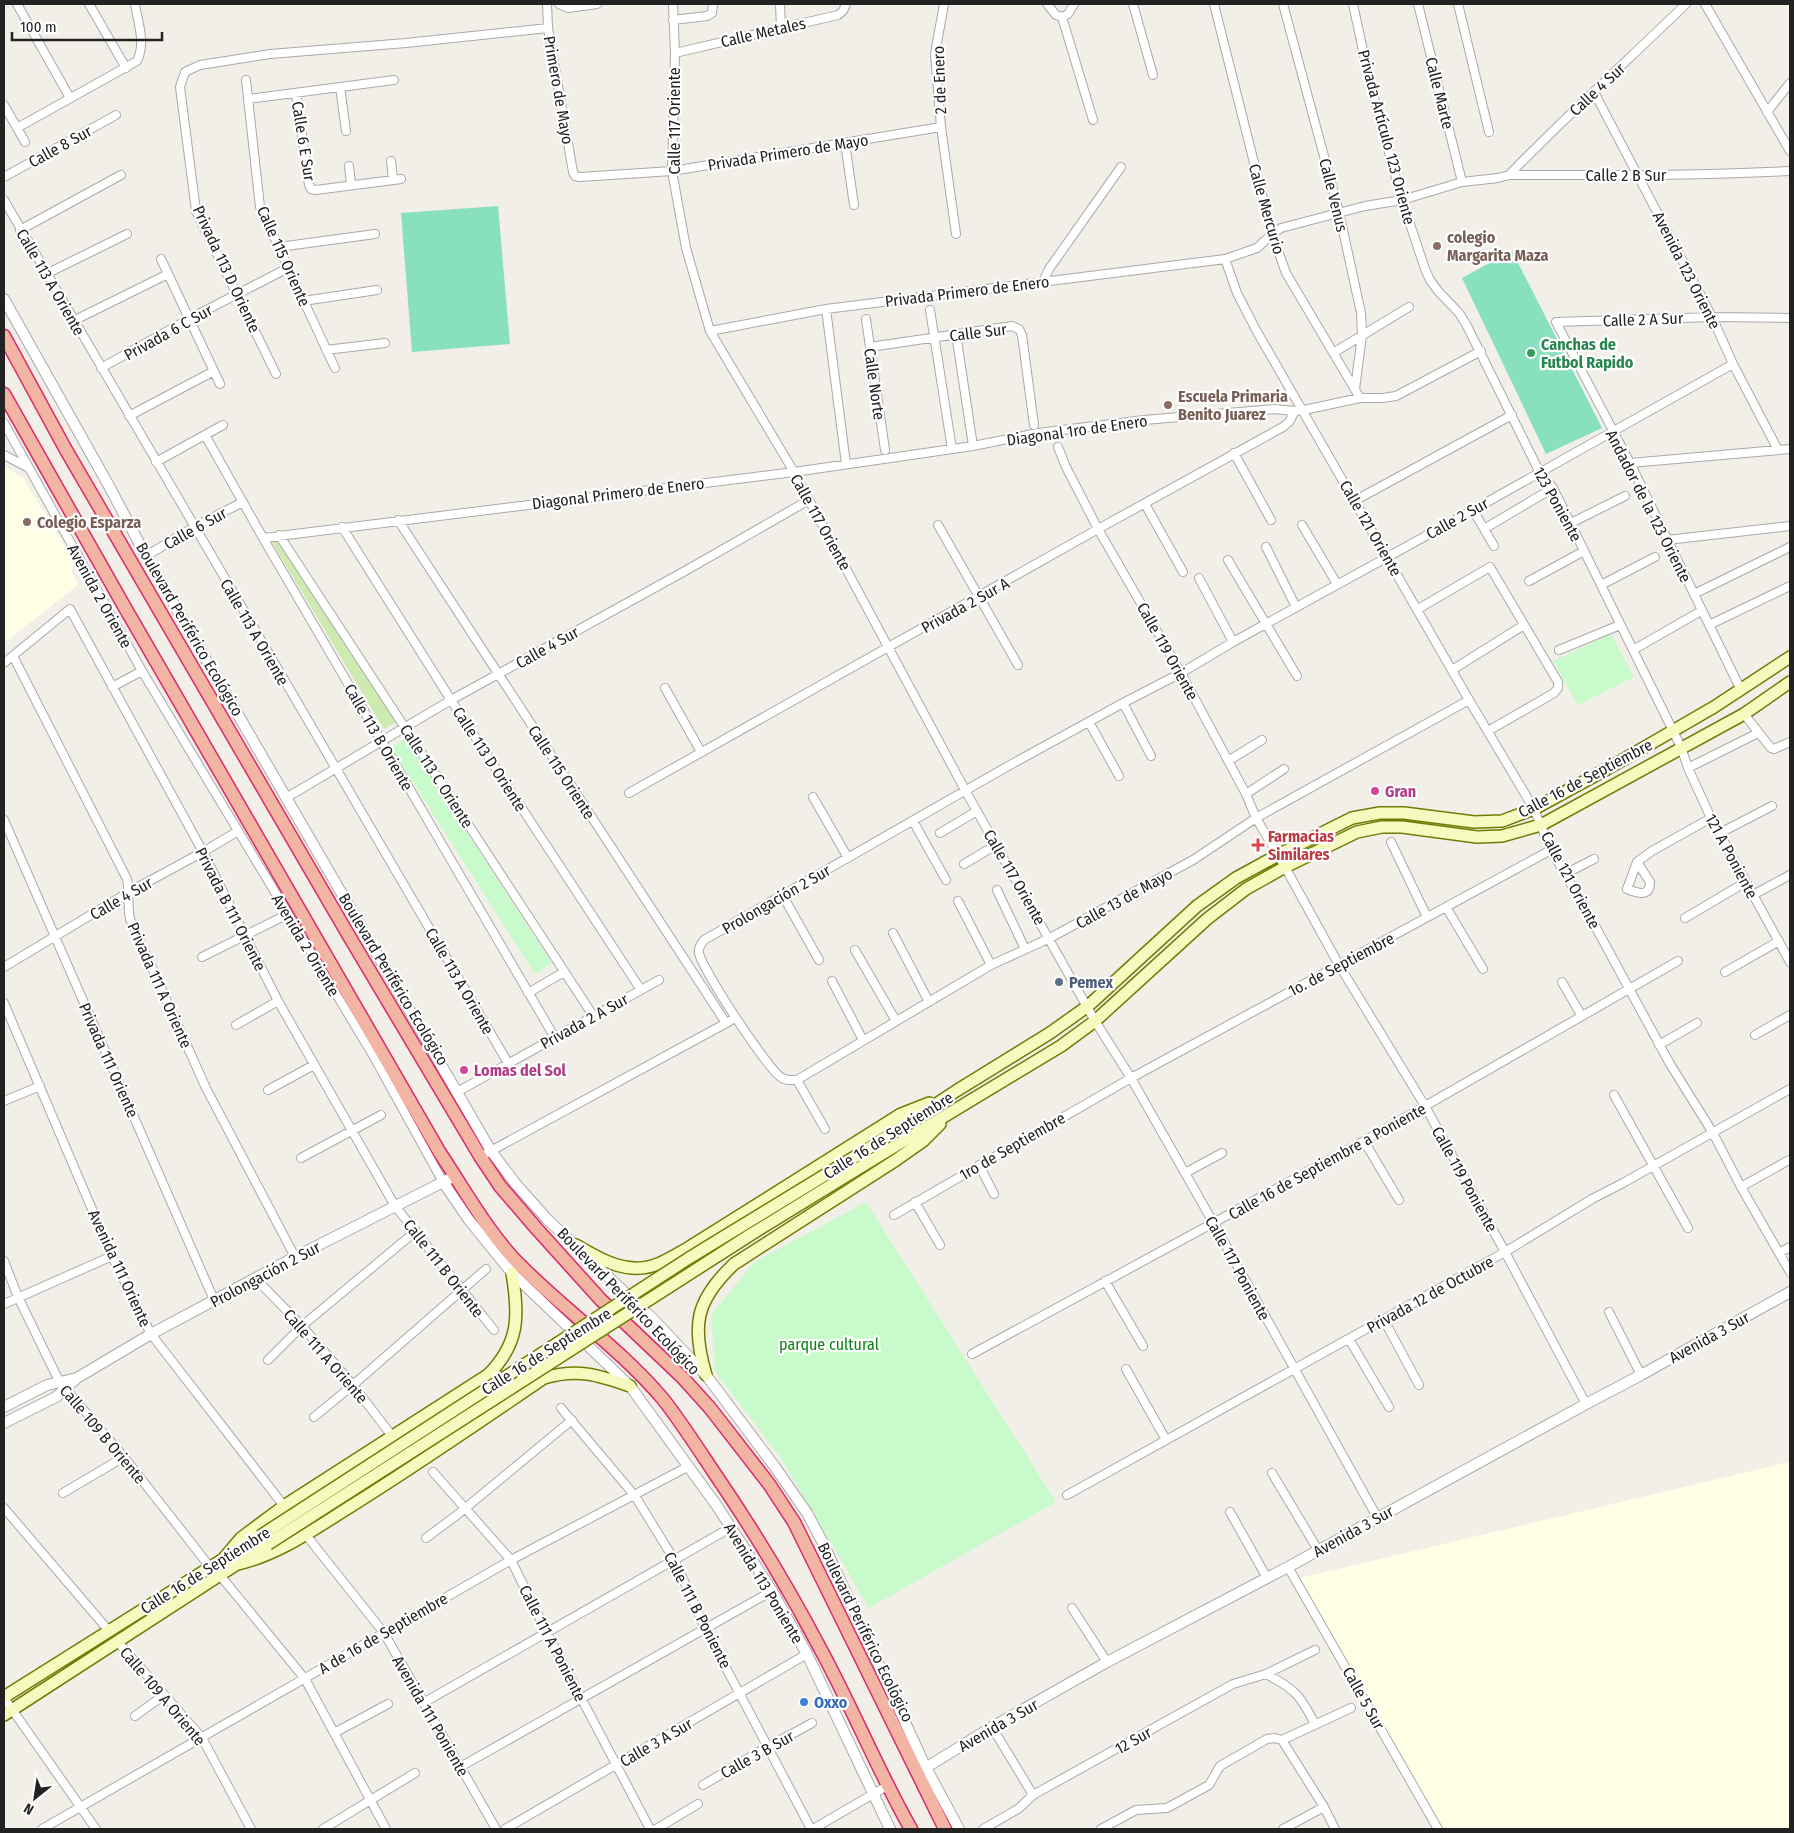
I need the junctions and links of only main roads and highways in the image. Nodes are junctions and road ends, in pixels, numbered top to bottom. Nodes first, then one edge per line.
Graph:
1 (4, 336) edge
2 (4, 394) edge
3 (1790, 657) edge
4 (1790, 682) edge
5 (956, 1091) junction
6 (958, 1108) junction
7 (576, 1245) road end
8 (512, 1273) road end
9 (706, 1375) road end
10 (630, 1386) road end
11 (264, 1540) junction
12 (224, 1558) junction
13 (234, 1565) junction
14 (214, 1571) junction
15 (4, 1698) edge
16 (8, 1712) edge
17 (911, 1829) edge
18 (946, 1829) edge

1 - 18 highway, Boulevard Periférico Ecológico
2 - 17 highway
3 - 5 main road, Calle 16 de Septiembre
4 - 6 main road, Calle 16 de Septiembre
5 - 7 main road
5 - 11 main road, Calle 16 de Septiembre, bridge
6 - 9 main road
6 - 11 main road, Calle 16 de Septiembre, bridge
8 - 12 main road
10 - 13 main road
11 - 12 main road, Calle 16 de Septiembre
11 - 13 main road, Calle 16 de Septiembre
12 - 14 main road, Calle 16 de Septiembre
13 - 14 main road, Calle 16 de Septiembre
14 - 15 main road, Calle 16 de Septiembre
14 - 16 main road, Calle 16 de Septiembre

